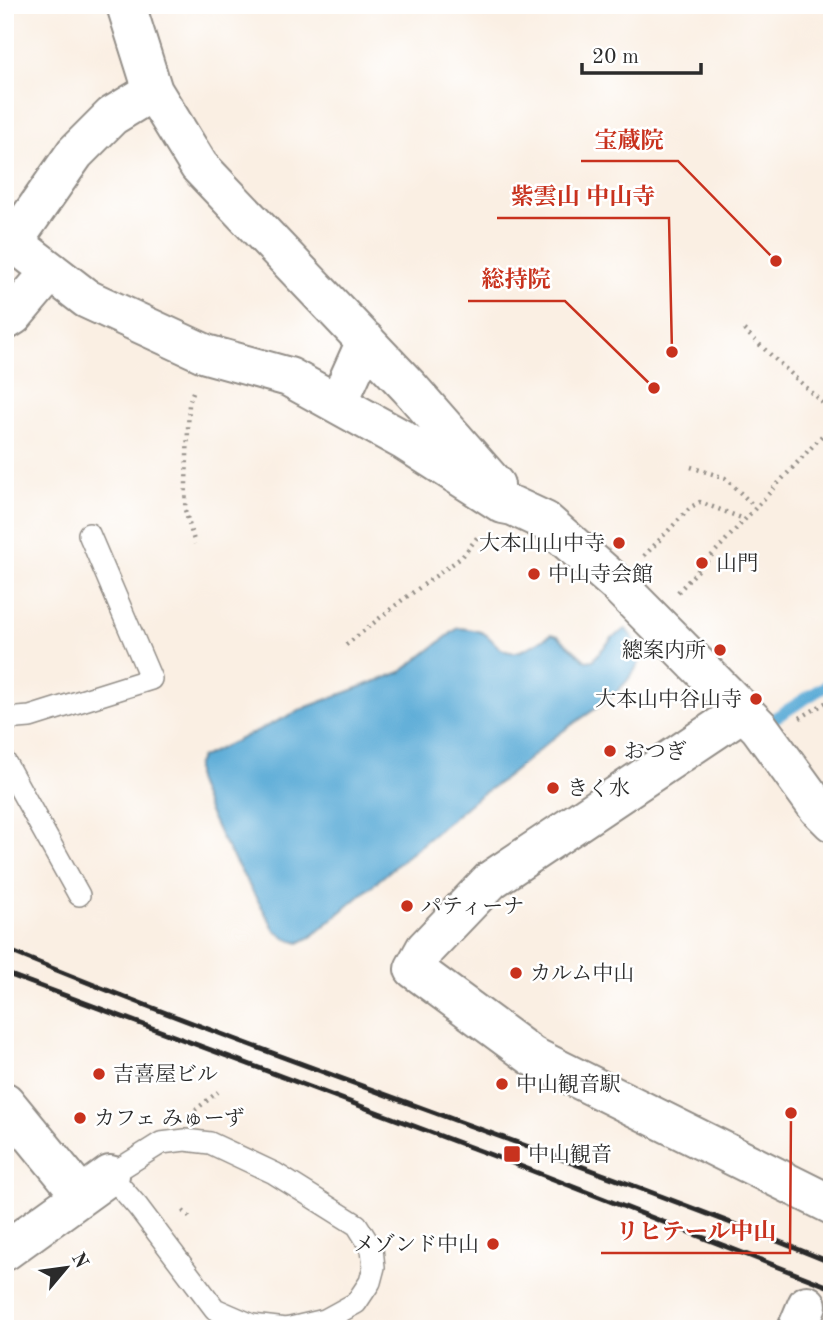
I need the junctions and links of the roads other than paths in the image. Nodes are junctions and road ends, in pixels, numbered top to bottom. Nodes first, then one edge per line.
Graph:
1 (126, 5) edge
2 (153, 91) junction
3 (9, 238) edge
4 (51, 271) junction
5 (5, 321) edge
6 (366, 341) junction
7 (338, 403) junction
8 (508, 505) junction
9 (89, 534) dead end
10 (743, 712) junction
11 (5, 719) edge
12 (5, 762) edge
13 (832, 822) edge
14 (79, 895) dead end
15 (5, 1102) edge
16 (95, 1185) junction
17 (832, 1205) edge
18 (5, 1251) edge
19 (252, 1327) edge

1 - 2 street
2 - 3 street
2 - 6 street
3 - 4 street
4 - 5 street
4 - 7 street
6 - 7 street
6 - 8 street
7 - 8 street
8 - 10 street
9 - 11 lane
10 - 13 street
10 - 17 street
12 - 14 lane
15 - 16 street
16 - 18 street
16 - 19 lane
16 - 19 lane

